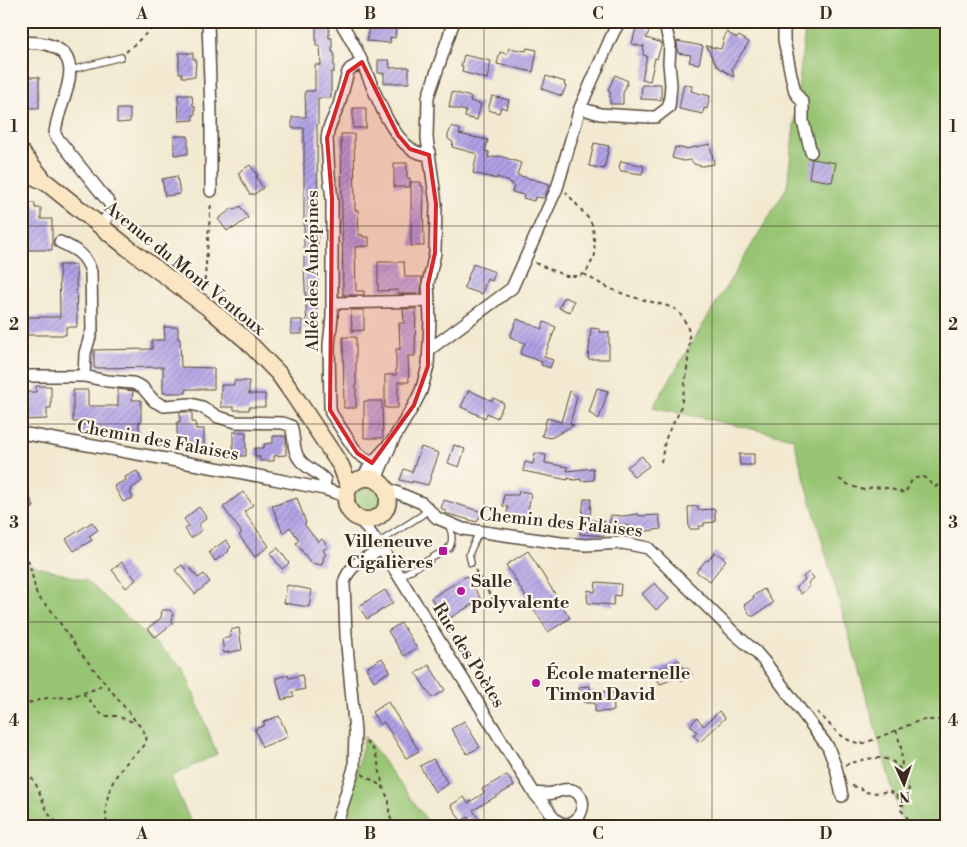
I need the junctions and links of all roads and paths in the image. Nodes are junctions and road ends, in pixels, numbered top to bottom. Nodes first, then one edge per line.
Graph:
1 (160, 21) edge
2 (208, 21) edge
3 (340, 21) edge
4 (454, 21) edge
5 (620, 21) edge
6 (664, 21) edge
7 (784, 21) edge
8 (21, 42) edge
9 (121, 57) joint
10 (362, 62) junction
11 (71, 70) junction
12 (580, 108) junction
13 (21, 152) edge
14 (811, 152) dead end
15 (429, 156) junction
16 (21, 170) edge
17 (46, 183) junction
18 (557, 188) junction
19 (211, 190) joint
20 (101, 226) junction
21 (60, 242) dead end
22 (525, 259) junction
23 (584, 274) junction
24 (197, 299) junction
25 (429, 301) junction
26 (332, 303) junction
27 (430, 349) junction
28 (21, 376) edge
29 (84, 376) junction
30 (21, 433) edge
31 (661, 462) dead end
32 (838, 480) dead end
33 (946, 481) edge
34 (384, 483) junction
35 (353, 485) junction
36 (324, 489) junction
37 (428, 509) junction
38 (447, 523) junction
39 (479, 531) junction
40 (373, 534) junction
41 (21, 557) edge
42 (471, 562) joint
43 (399, 577) junction
44 (494, 603) dead end
45 (104, 681) junction
46 (84, 693) junction
47 (21, 705) edge
48 (799, 706) junction
49 (946, 720) edge
50 (138, 724) junction
51 (896, 730) junction
52 (355, 732) junction
53 (21, 765) edge
54 (354, 768) junction
55 (836, 768) junction
56 (902, 771) junction
57 (839, 783) junction
58 (383, 788) junction
59 (534, 793) dead end
60 (842, 796) dead end
61 (902, 806) junction
62 (911, 822) junction
63 (58, 826) edge
64 (107, 826) edge
65 (336, 826) edge
66 (394, 826) edge
67 (909, 826) edge
68 (914, 826) edge

1 - 9 path
2 - 19 street
3 - 10 street
4 - 15 street
5 - 12 street
6 - 12 street
7 - 14 street
8 - 11 street
9 - 11 lane
10 - 15 street
10 - 26 street, Allée des Aubépines
11 - 20 street
12 - 18 street
13 - 17 street, Avenue du Mont Ventoux
15 - 25 street
16 - 17 street, Avenue du Mont Ventoux
17 - 20 street, Avenue du Mont Ventoux
18 - 22 street
18 - 23 path
19 - 24 path
20 - 24 street, Avenue du Mont Ventoux
21 - 29 street
22 - 23 path
22 - 27 street
23 - 31 path
24 - 35 street, Avenue du Mont Ventoux
25 - 26 street
25 - 27 street
26 - 34 street, Allée des Aubépines
27 - 34 street
28 - 29 street
29 - 36 street
30 - 36 street, Chemin des Falaises
32 - 33 path
34 - 35 street
34 - 37 street, Chemin des Falaises
34 - 40 street
35 - 36 street, Chemin des Falaises
35 - 40 street, Avenue du Mont Ventoux
37 - 38 street, Chemin des Falaises
37 - 40 lane
38 - 39 street, Chemin des Falaises
38 - 43 lane
39 - 42 lane
39 - 48 street, Chemin des Falaises
40 - 43 street, Rue des Poètes
40 - 52 street
41 - 45 path
42 - 44 path
43 - 59 street, Rue des Poètes
45 - 46 path
45 - 50 path
46 - 47 path
46 - 50 path
48 - 51 path
48 - 55 street, Chemin des Falaises
49 - 51 path
50 - 64 path
51 - 56 path
52 - 54 street
52 - 58 path
53 - 63 path
54 - 58 path
54 - 65 street
55 - 56 path
55 - 57 street, Chemin des Falaises
56 - 61 path
57 - 60 street, Chemin des Falaises
57 - 61 path
58 - 66 path
61 - 62 path
62 - 67 path
62 - 68 path

